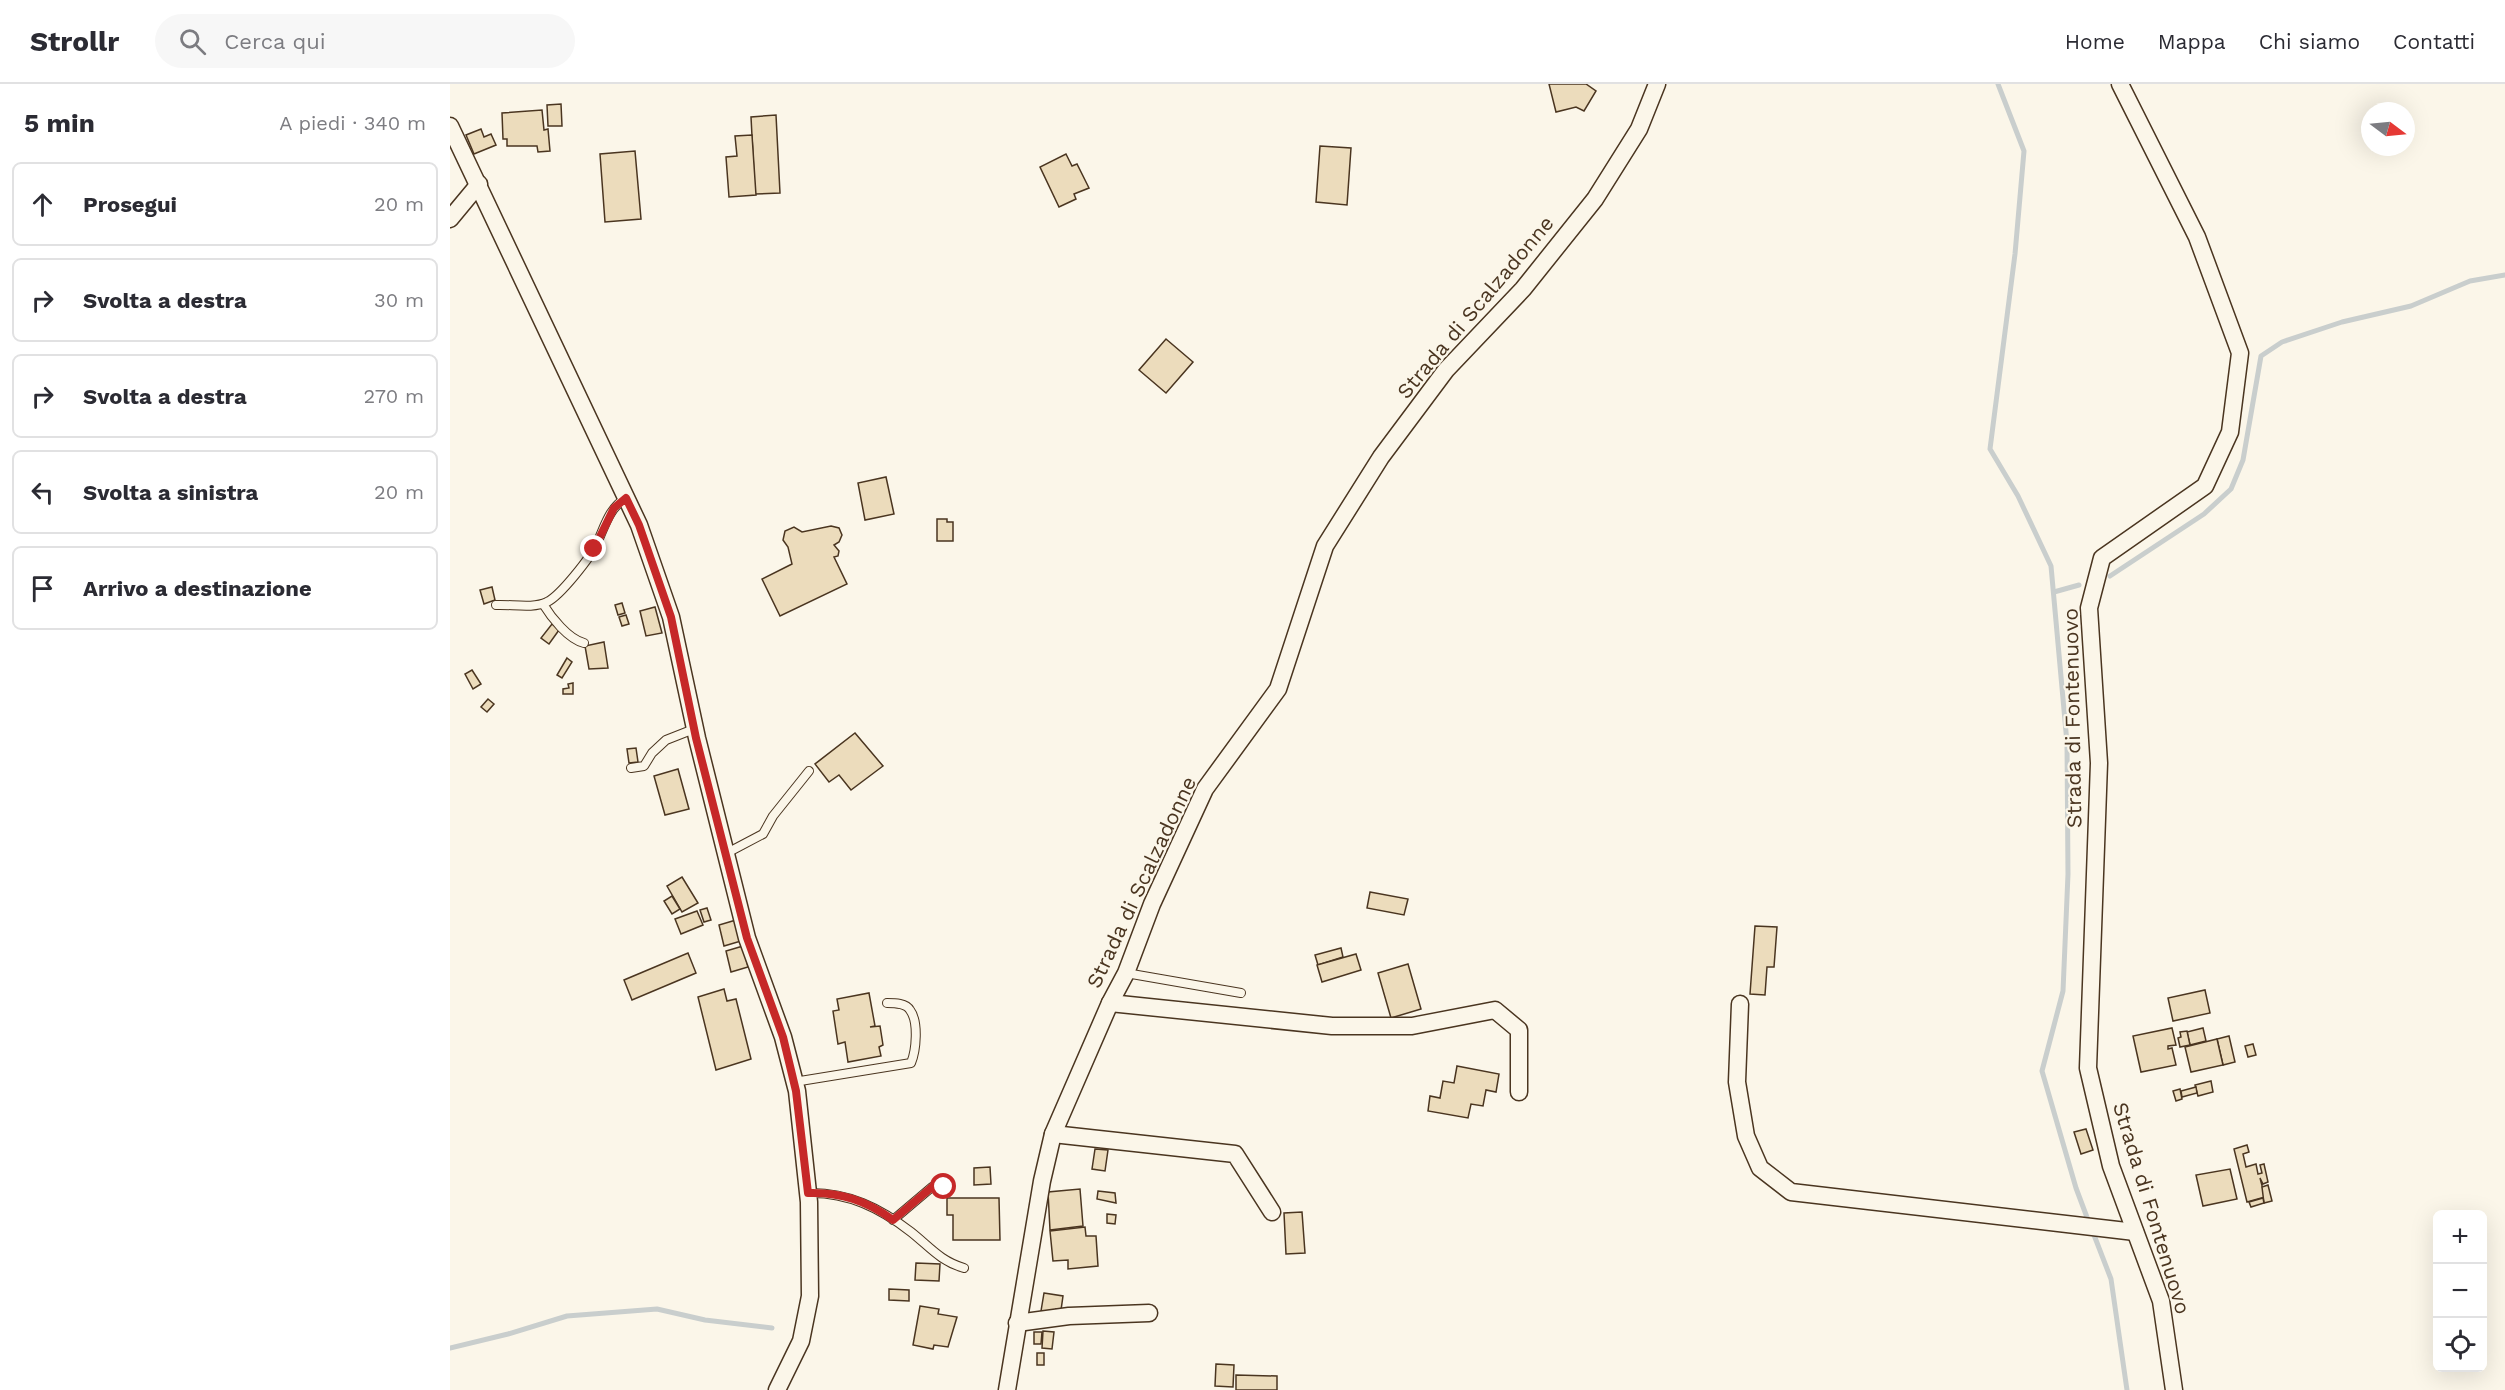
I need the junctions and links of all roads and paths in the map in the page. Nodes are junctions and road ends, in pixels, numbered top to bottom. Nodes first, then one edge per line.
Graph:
1 (1658, 84) edge
2 (2120, 84) edge
3 (450, 126) edge
4 (478, 184) junction
5 (450, 219) edge
6 (626, 498) junction
7 (543, 604) junction
8 (496, 605) dead end
9 (584, 643) dead end
10 (694, 729) junction
11 (631, 768) dead end
12 (809, 771) dead end
13 (726, 854) junction
14 (1126, 973) junction
15 (1241, 993) dead end
16 (887, 1003) dead end
17 (1110, 1003) junction
18 (1740, 1004) dead end
19 (794, 1082) junction
20 (1519, 1092) dead end
21 (1053, 1134) junction
22 (944, 1187) dead end
23 (808, 1193) junction
24 (1272, 1212) dead end
25 (893, 1220) junction
26 (2135, 1232) junction
27 (964, 1268) dead end
28 (1149, 1313) dead end
29 (1017, 1323) junction
30 (777, 1390) edge
31 (1007, 1390) edge
32 (2174, 1390) edge

1 - 14 street, Strada di Scalzadonne
2 - 26 street, Strada di Fontenuovo
3 - 4 street
4 - 5 street
4 - 6 street
6 - 7 lane
6 - 10 street
7 - 8 lane
7 - 9 lane
10 - 11 lane
10 - 13 street
12 - 13 lane
13 - 19 street
14 - 15 lane
14 - 17 street, Strada di Scalzadonne
16 - 19 lane
17 - 20 street
17 - 21 street, Strada di Scalzadonne
18 - 26 street
19 - 23 street
21 - 24 street
21 - 29 street, Strada di Scalzadonne
22 - 25 lane
23 - 25 lane
23 - 30 street
25 - 27 lane
26 - 32 street, Strada di Fontenuovo
28 - 29 street
29 - 31 street, Strada di Scalzadonne

